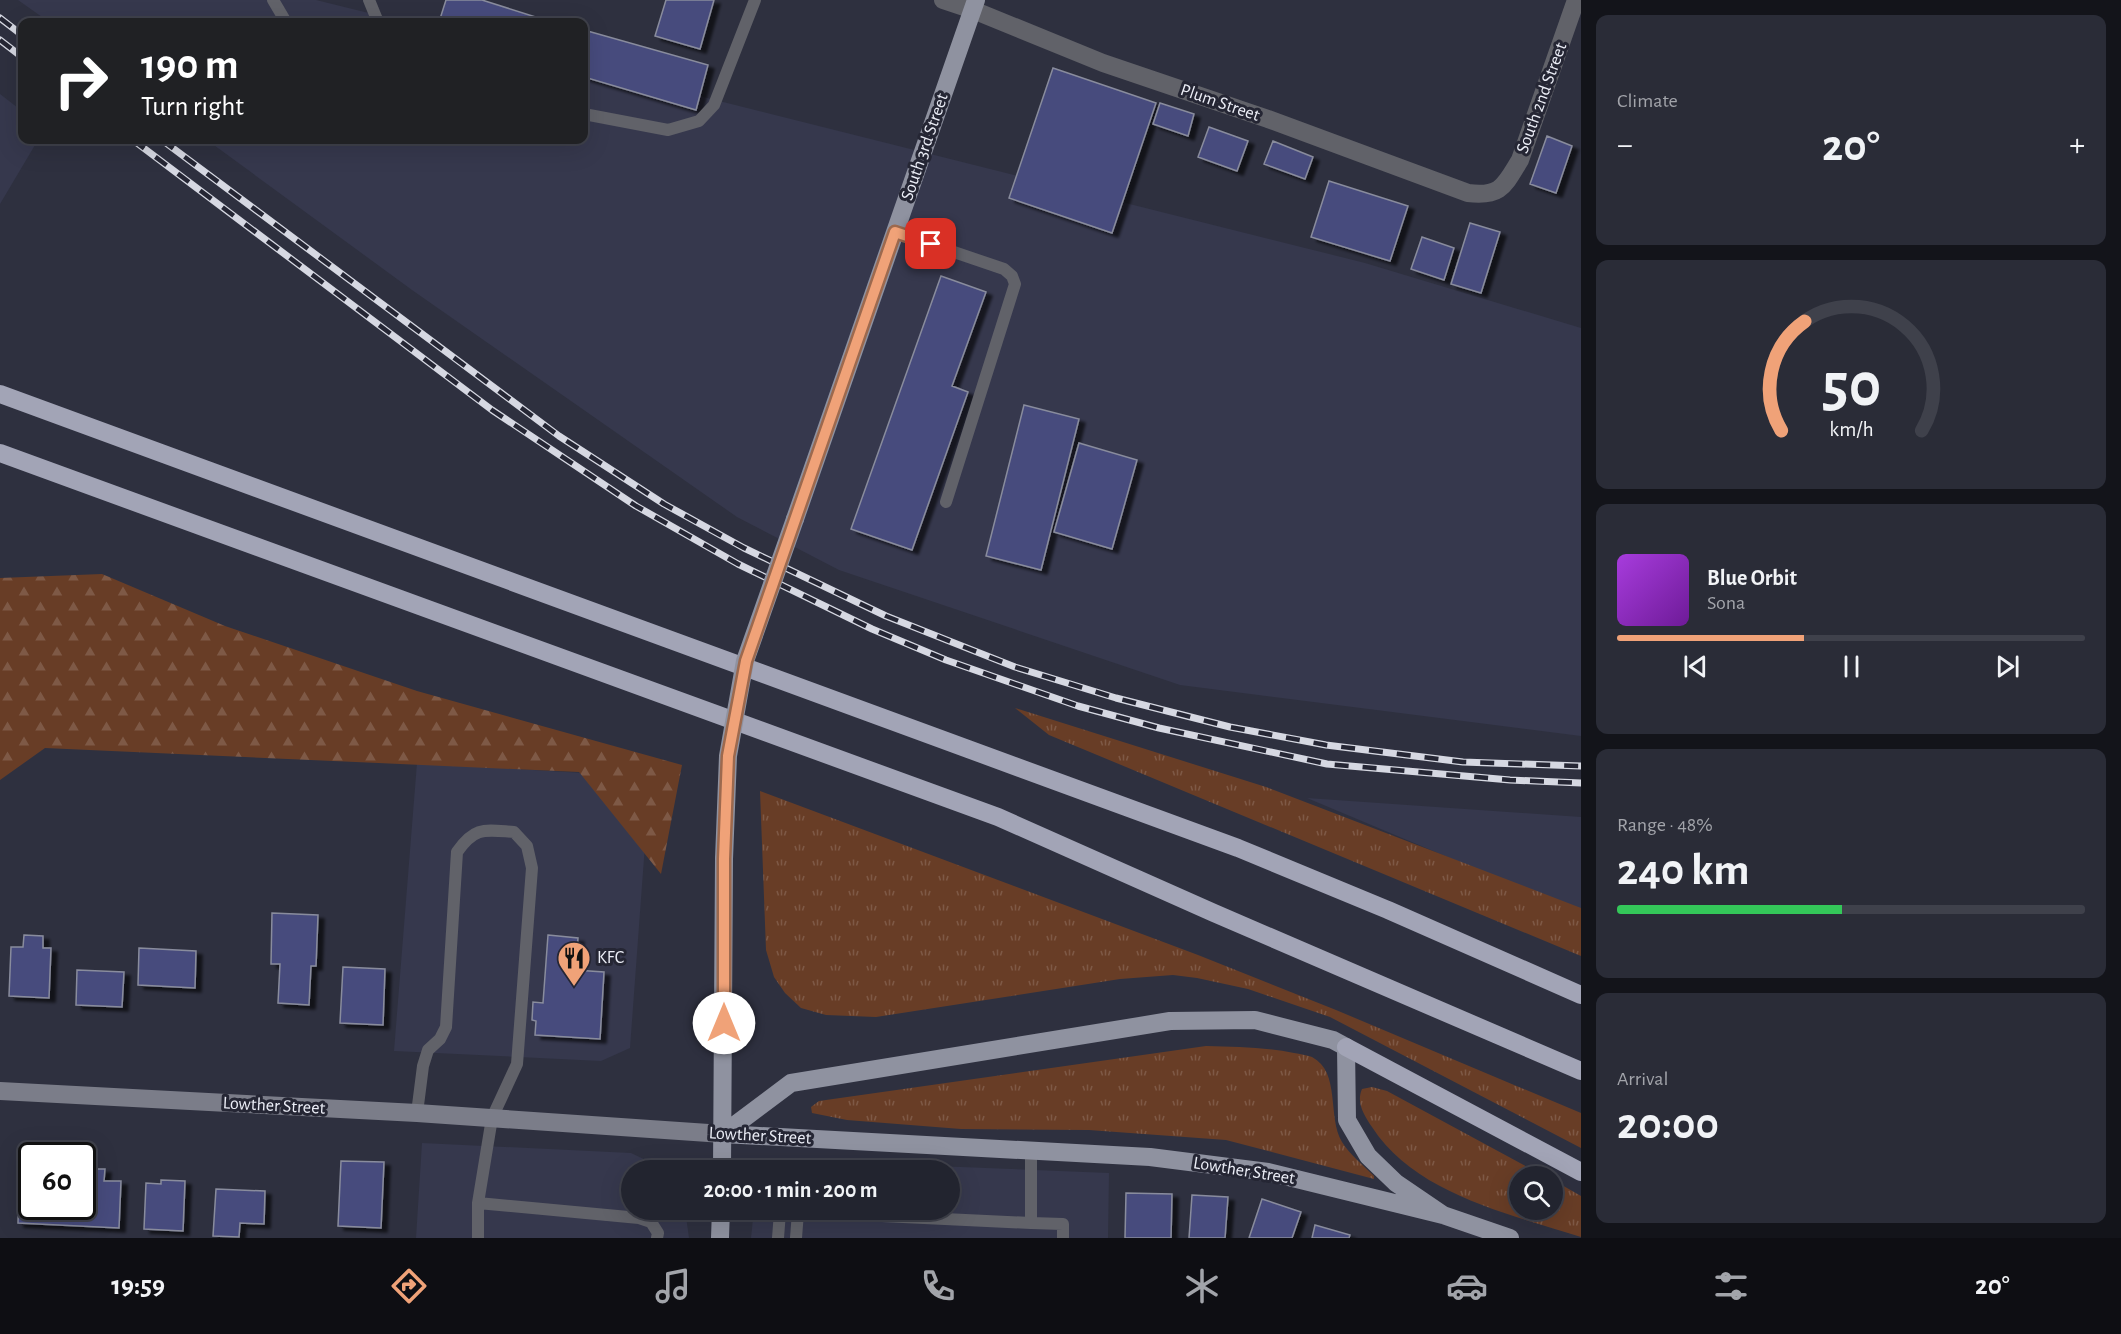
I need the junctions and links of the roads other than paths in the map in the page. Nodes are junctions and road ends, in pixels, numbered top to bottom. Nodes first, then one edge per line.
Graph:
1 (273, 0) edge
2 (369, 0) edge
3 (755, 0) edge
4 (943, 0) edge
5 (1576, 0) edge
6 (974, 5) edge
7 (284, 18) edge
8 (376, 18) edge
9 (588, 115) edge
10 (1498, 189) joint
11 (895, 232) junction
12 (0, 393) edge
13 (0, 453) edge
14 (946, 502) dead end
15 (1581, 995) edge
16 (1346, 1047) junction
17 (1581, 1071) edge
18 (0, 1091) edge
19 (417, 1113) junction
20 (492, 1118) junction
21 (723, 1134) junction
22 (1031, 1151) junction
23 (722, 1160) edge
24 (1581, 1172) edge
25 (478, 1203) junction
26 (1443, 1215) junction
27 (721, 1220) edge
28 (779, 1220) edge
29 (797, 1220) edge
30 (960, 1220) edge
31 (1031, 1223) junction
32 (478, 1238) edge
33 (657, 1238) edge
34 (720, 1238) edge
35 (778, 1238) edge
36 (796, 1238) edge
37 (1063, 1238) edge
38 (1510, 1238) edge

1 - 7 lane
2 - 8 lane
3 - 9 lane
4 - 6 street, Plum Street
5 - 10 street, South 2nd Street
6 - 10 street, Plum Street
6 - 11 main road, South 3rd Street
11 - 14 lane
11 - 21 main road, South 3rd Street, bridge
12 - 15 highway
13 - 17 highway
16 - 21 main road
16 - 24 highway
16 - 26 main road
18 - 19 main road, Lowther Street
19 - 20 main road, Lowther Street
19 - 20 lane
20 - 21 main road, Lowther Street
20 - 25 lane
21 - 22 main road, Lowther Street
21 - 23 main road, South 3rd Street
22 - 26 main road, Lowther Street
22 - 31 lane
25 - 32 lane
25 - 33 lane
26 - 38 main road, Lowther Street
27 - 34 main road
28 - 35 lane
29 - 36 lane
30 - 31 lane
31 - 37 lane

